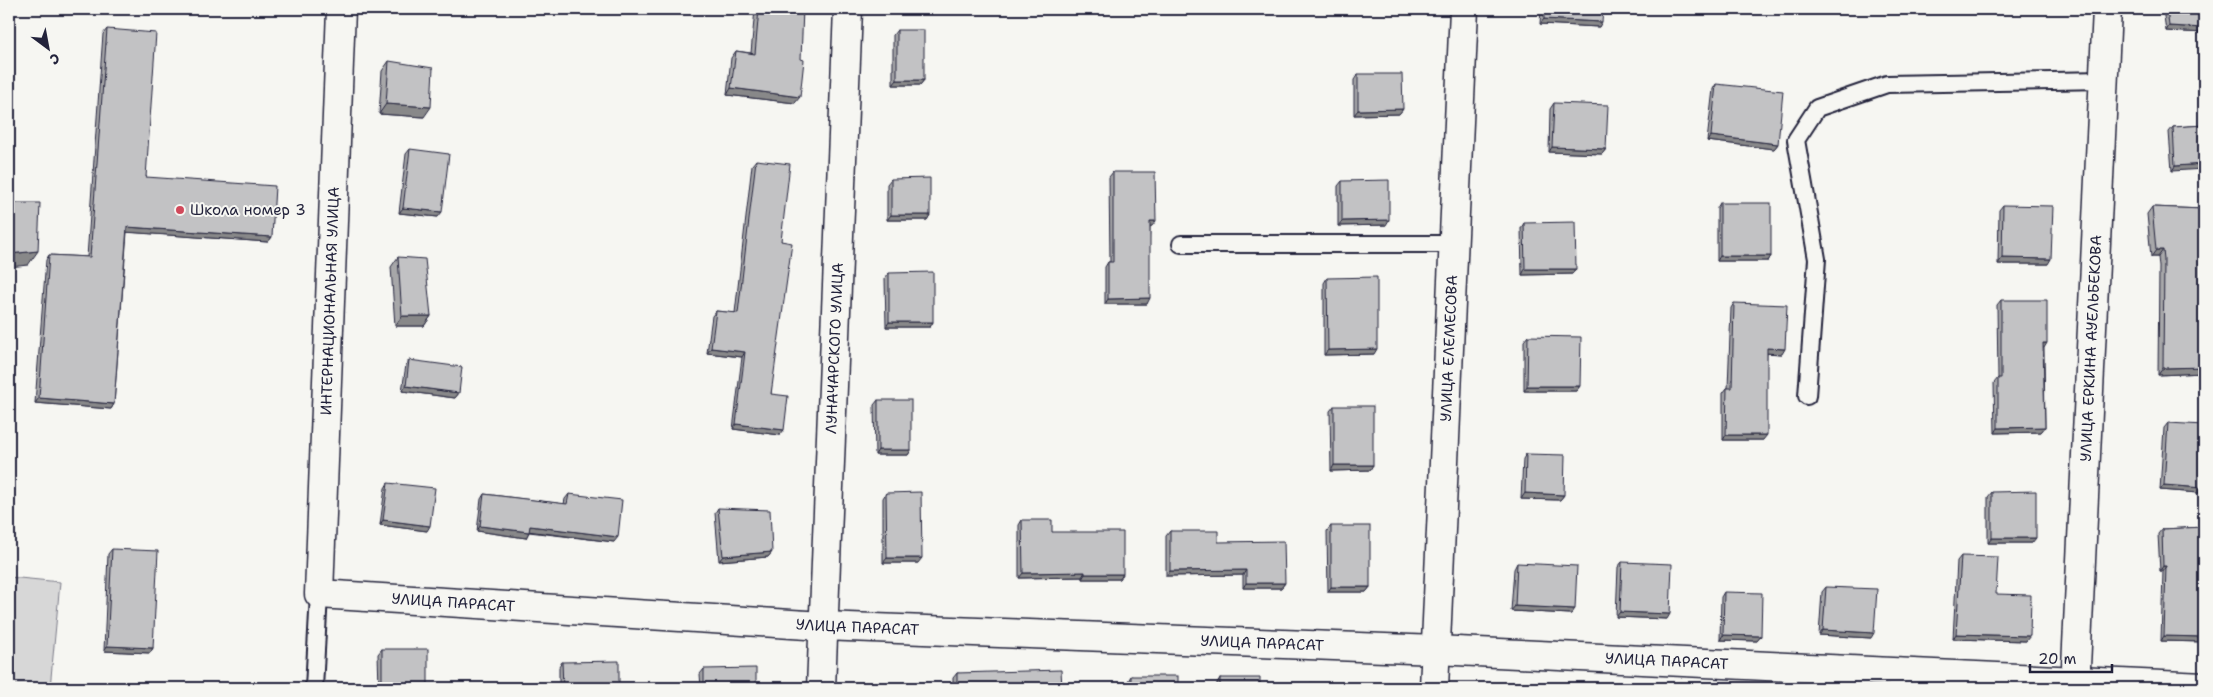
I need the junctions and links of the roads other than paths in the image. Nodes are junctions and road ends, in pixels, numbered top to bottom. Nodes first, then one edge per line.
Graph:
1 (341, 9) edge
2 (848, 9) edge
3 (1464, 9) edge
4 (2107, 9) edge
5 (2104, 80) junction
6 (1181, 244) dead end
7 (1454, 244) junction
8 (1807, 396) dead end
9 (320, 594) junction
10 (823, 626) junction
11 (1436, 650) junction
12 (2075, 684) edge
13 (2204, 687) edge
14 (314, 688) edge
15 (821, 688) edge
16 (1434, 688) edge

1 - 9 street, ИНТЕРНАЦИОНАЛЬНАЯ УЛИЦА
2 - 10 street, ЛУНАЧАРСКОГО УЛИЦА
3 - 7 street, УЛИЦА ЕЛЕМЕСОВА
4 - 5 street, УЛИЦА ЕРКИНА АУЕЛЬБЕКОВА
5 - 8 lane
5 - 12 street, УЛИЦА ЕРКИНА АУЕЛЬБЕКОВА
6 - 7 lane
7 - 11 street, УЛИЦА ЕЛЕМЕСОВА
9 - 10 street, УЛИЦА ПАРАСАТ
9 - 14 lane
10 - 11 street, УЛИЦА ПАРАСАТ
10 - 15 street, ЛУНАЧАРСКОГО УЛИЦА
11 - 12 street, УЛИЦА ПАРАСАТ
11 - 16 street, УЛИЦА ЕЛЕМЕСОВА
12 - 13 street, УЛИЦА ПАРАСАТ

